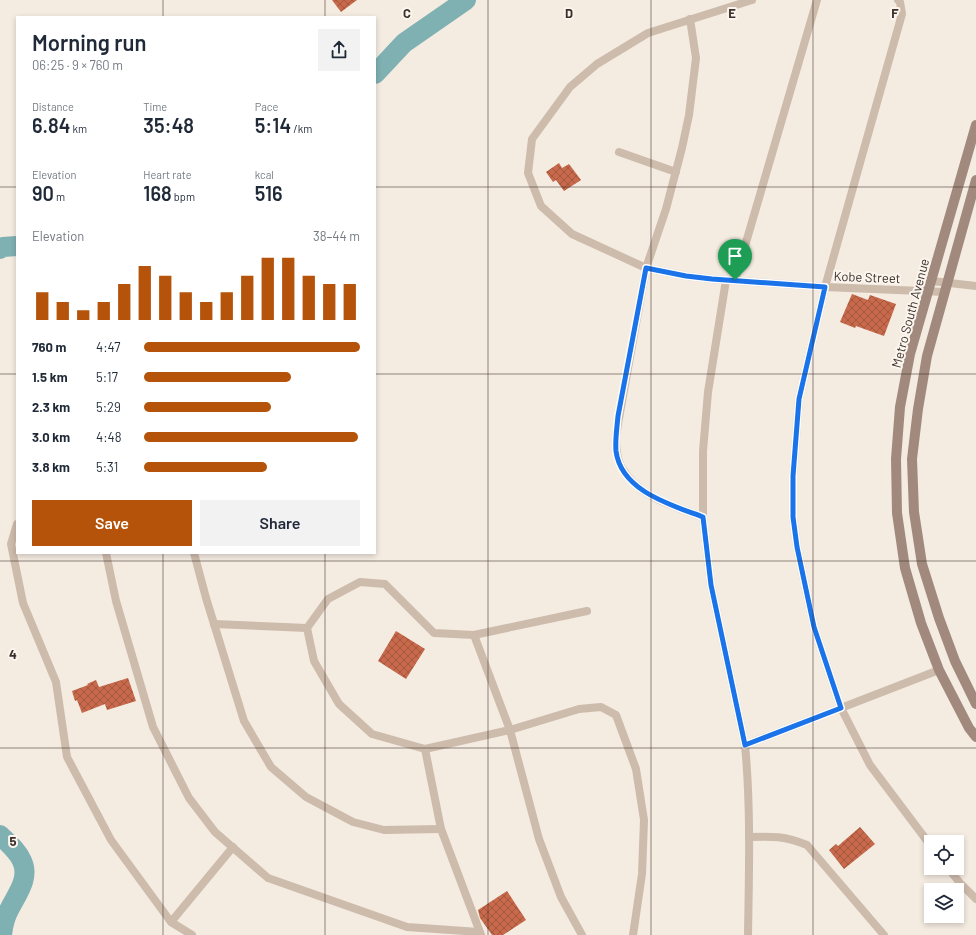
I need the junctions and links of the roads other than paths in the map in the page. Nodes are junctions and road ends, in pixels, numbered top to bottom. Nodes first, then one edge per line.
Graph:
1 (752, 0) edge
2 (816, 0) edge
3 (898, 0) edge
4 (690, 19) junction
5 (976, 125) edge
6 (619, 152) dead end
7 (676, 172) junction
8 (976, 180) edge
9 (646, 268) junction
10 (730, 280) junction
11 (930, 286) junction
12 (976, 286) edge
13 (825, 287) junction
14 (947, 288) junction
15 (703, 517) junction
16 (16, 527) edge
17 (106, 554) edge
18 (194, 554) edge
19 (587, 611) dead end
20 (214, 624) junction
21 (307, 628) junction
22 (474, 635) junction
23 (939, 670) junction
24 (976, 704) edge
25 (841, 708) junction
26 (510, 730) junction
27 (976, 737) edge
28 (745, 745) junction
29 (425, 749) junction
30 (441, 829) junction
31 (749, 837) junction
32 (924, 837) edge
33 (233, 847) junction
34 (954, 875) edge
35 (976, 900) edge
36 (171, 922) junction
37 (480, 933) edge
38 (192, 935) edge
39 (582, 935) edge
40 (633, 935) edge
41 (748, 935) edge
42 (884, 935) edge

1 - 4 street, Kobe Street
2 - 10 street
3 - 13 street
4 - 7 street
4 - 9 street, Kobe Street
5 - 11 street, Metro South Avenue
6 - 7 street
7 - 9 street
8 - 14 street, Metro South Avenue
9 - 10 street, Kobe Street
9 - 15 street
10 - 13 street, Kobe Street
10 - 15 street
11 - 13 street, Kobe Street
11 - 14 street, Kobe Street
11 - 23 street, Metro South Avenue
12 - 14 street, Kobe Street
13 - 25 street
14 - 24 street, Metro South Avenue
15 - 28 street
16 - 36 street
17 - 33 street
18 - 20 street
19 - 22 street
20 - 21 street
20 - 30 street
21 - 22 street
21 - 29 street
22 - 26 street
23 - 25 street
23 - 27 street, Metro South Avenue
25 - 28 street
25 - 32 street
26 - 29 street
26 - 39 street
26 - 40 street
28 - 31 street
29 - 30 street
30 - 37 street
31 - 41 street
31 - 42 street
33 - 36 street
33 - 37 street
34 - 35 street
36 - 38 street

